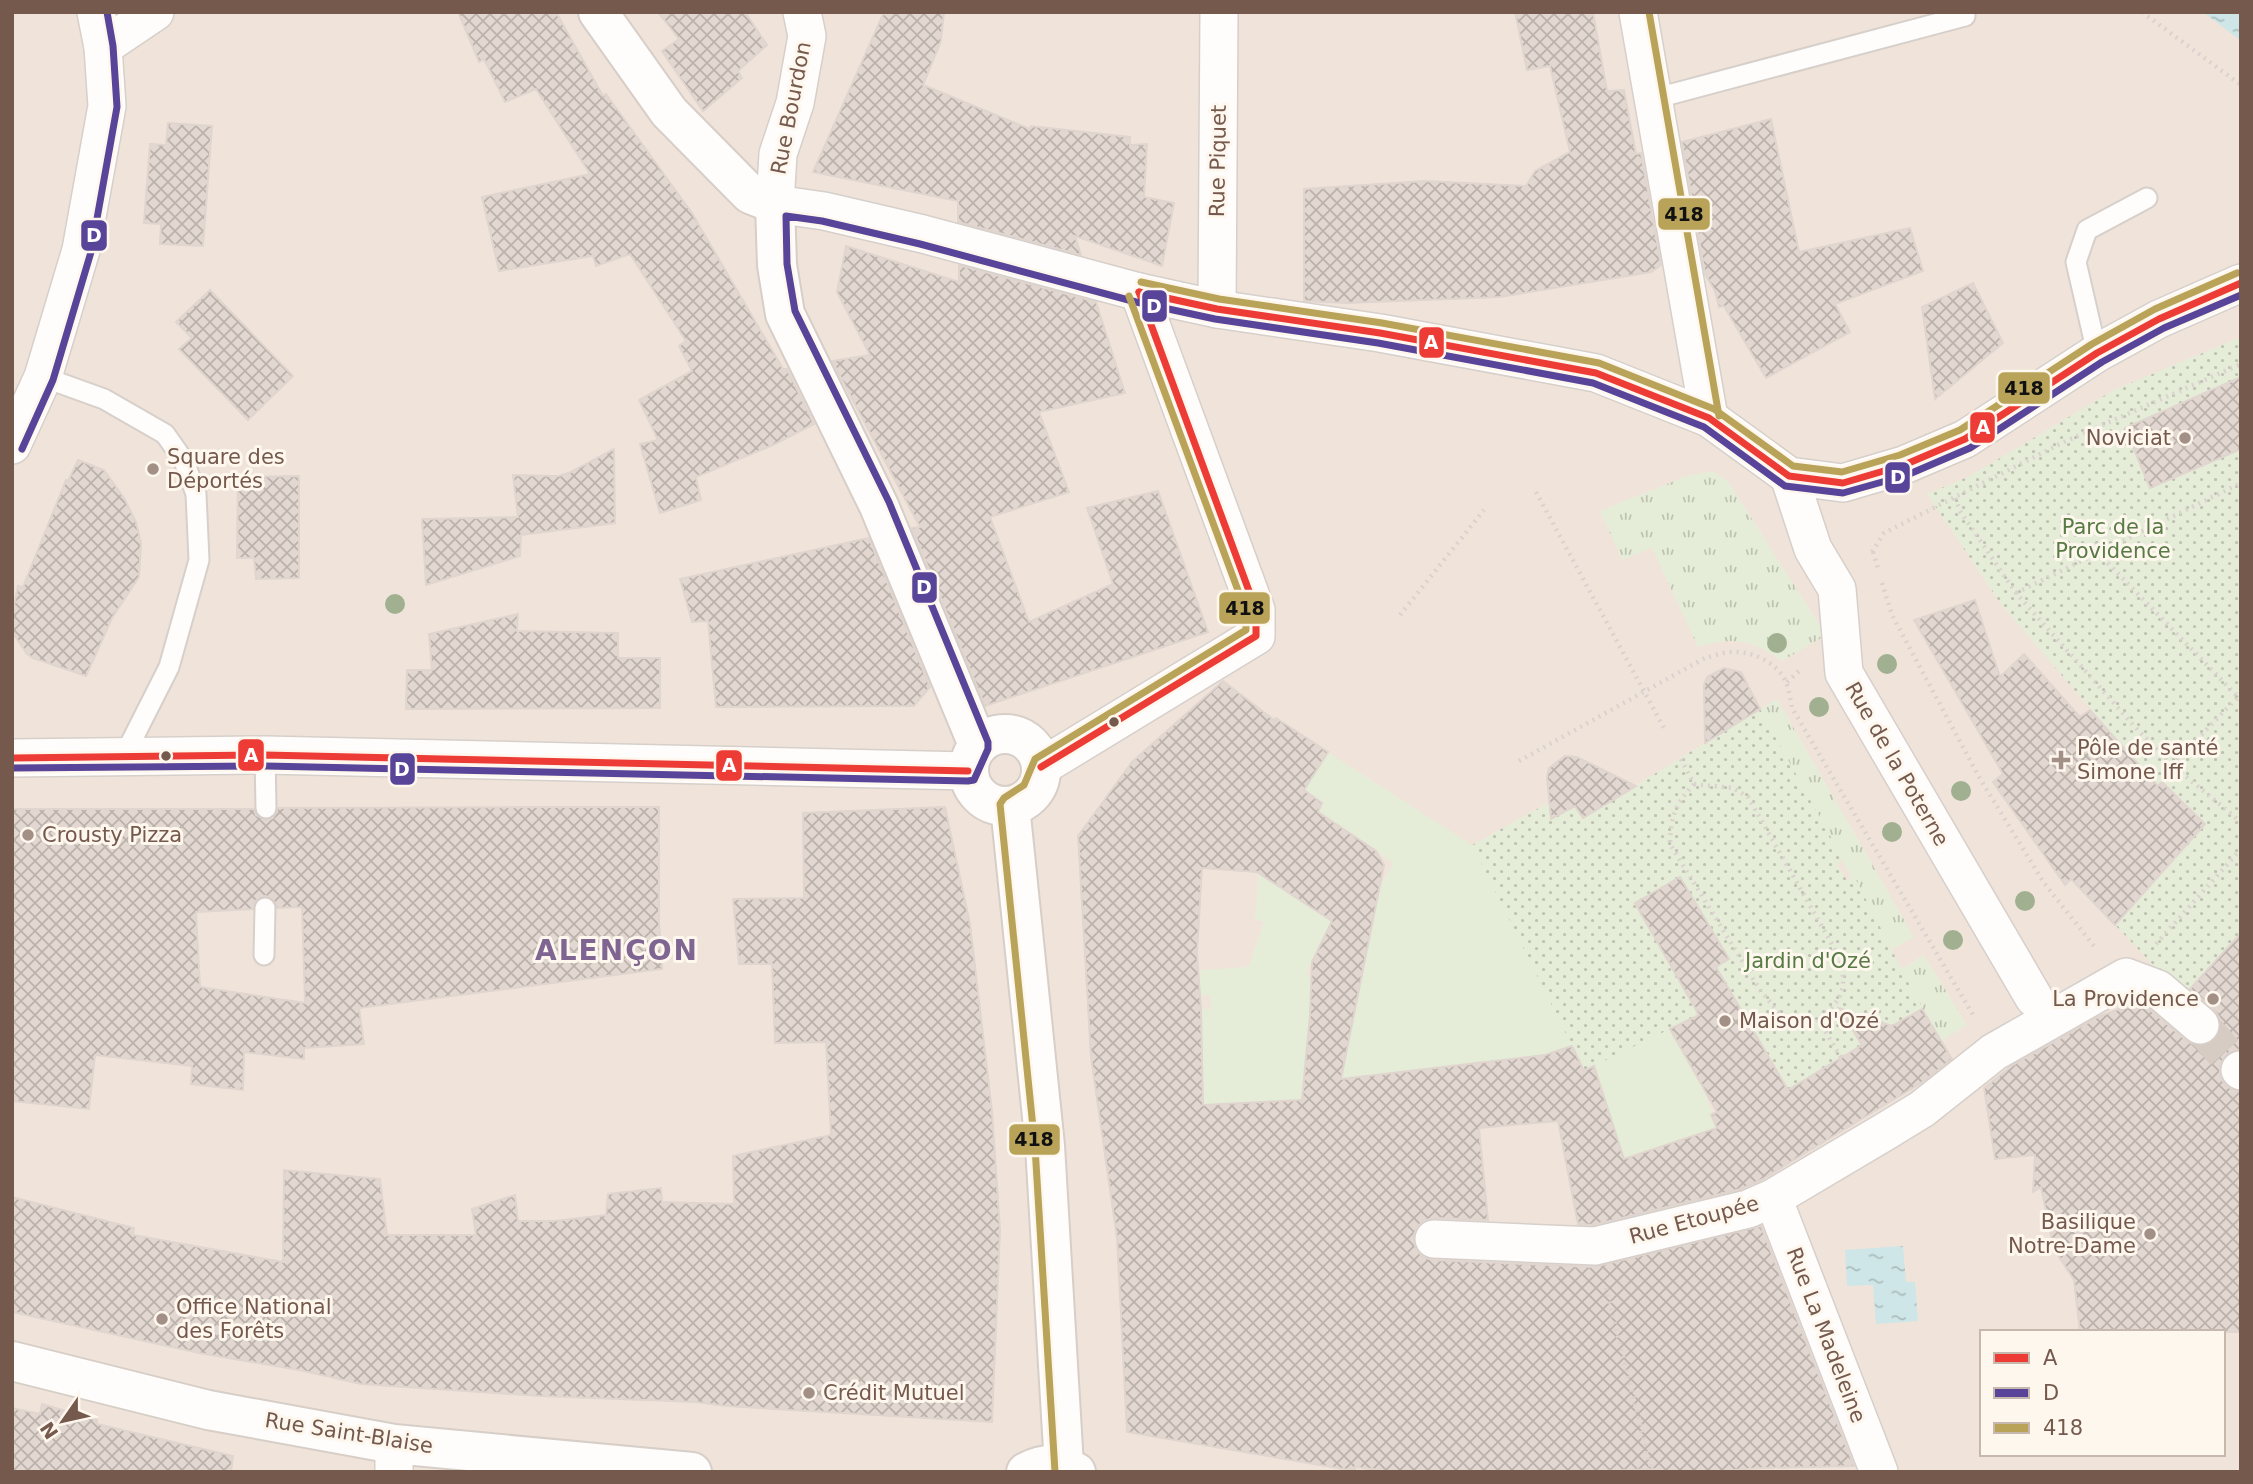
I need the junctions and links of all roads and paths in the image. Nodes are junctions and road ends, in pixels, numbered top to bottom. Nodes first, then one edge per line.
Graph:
1 (96, 12) edge
2 (155, 12) edge
3 (598, 12) edge
4 (802, 12) edge
5 (1219, 12) edge
6 (1638, 12) edge
7 (2142, 12) edge
8 (1965, 16) dead end
9 (103, 47) junction
10 (2241, 85) edge
11 (1653, 99) junction
12 (2147, 198) dead end
13 (775, 204) junction
14 (2241, 284) edge
15 (1139, 292) junction
16 (1217, 309) junction
17 (2097, 353) junction
18 (2241, 364) edge
19 (43, 377) junction
20 (1709, 418) junction
21 (12, 445) edge
22 (1789, 476) junction
23 (2241, 483) edge
24 (1536, 492) dead end
25 (1955, 498) junction
26 (1483, 510) dead end
27 (2098, 553) junction
28 (2016, 593) junction
29 (1400, 615) dead end
30 (1645, 692) junction
31 (2240, 697) edge
32 (1665, 730) dead end
33 (265, 755) junction
34 (124, 757) junction
35 (12, 758) edge
36 (973, 758) junction
37 (1681, 759) dead end
38 (1519, 761) dead end
39 (2172, 765) junction
40 (1041, 766) junction
41 (1694, 784) junction
42 (1010, 806) junction
43 (266, 808) dead end
44 (2241, 822) edge
45 (2241, 849) edge
46 (265, 908) dead end
47 (264, 955) dead end
48 (2126, 977) junction
49 (2041, 1009) junction
50 (1818, 1020) junction
51 (2200, 1025) tunnel mouth
52 (1994, 1052) junction
53 (1842, 1057) dead end
54 (1773, 1198) junction
55 (1434, 1239) dead end
56 (1595, 1246) junction
57 (12, 1361) edge
58 (394, 1458) edge
59 (1070, 1469) edge
60 (692, 1472) edge
61 (1026, 1472) edge
62 (1652, 1472) edge
63 (1879, 1472) edge

1 - 9 street
2 - 9 street
3 - 13 street
4 - 13 street, Rue Bourdon
5 - 16 street, Rue Piquet
6 - 11 street
7 - 10 path
8 - 11 lane
9 - 19 street
11 - 20 street
12 - 17 lane
13 - 15 street
13 - 36 street
14 - 17 street
15 - 16 street
15 - 40 street
16 - 20 street
17 - 22 street
18 - 25 path
19 - 21 street
19 - 34 lane
20 - 22 street
22 - 49 street, Rue de la Poterne
23 - 27 path
24 - 30 path
25 - 28 path
25 - 48 path
26 - 29 path
27 - 28 path
27 - 31 path
28 - 39 path
30 - 32 path
30 - 38 path
30 - 52 path
31 - 39 path
33 - 34 street
33 - 36 street
33 - 43 lane
34 - 35 street
36 - 40 street
36 - 42 street
37 - 41 path
39 - 44 path
40 - 42 street
41 - 50 path
41 - 50 path
42 - 59 street
45 - 48 path
46 - 47 lane
48 - 49 street
48 - 51 street
49 - 52 street, Rue Etoupée
50 - 53 path
52 - 54 street, Rue Etoupée
54 - 56 street, Rue Etoupée
54 - 63 street, Rue La Madeleine
55 - 56 street, Rue Etoupée
56 - 62 path
57 - 58 street, Rue Saint-Blaise
58 - 60 street, Rue Saint-Blaise
59 - 61 street

